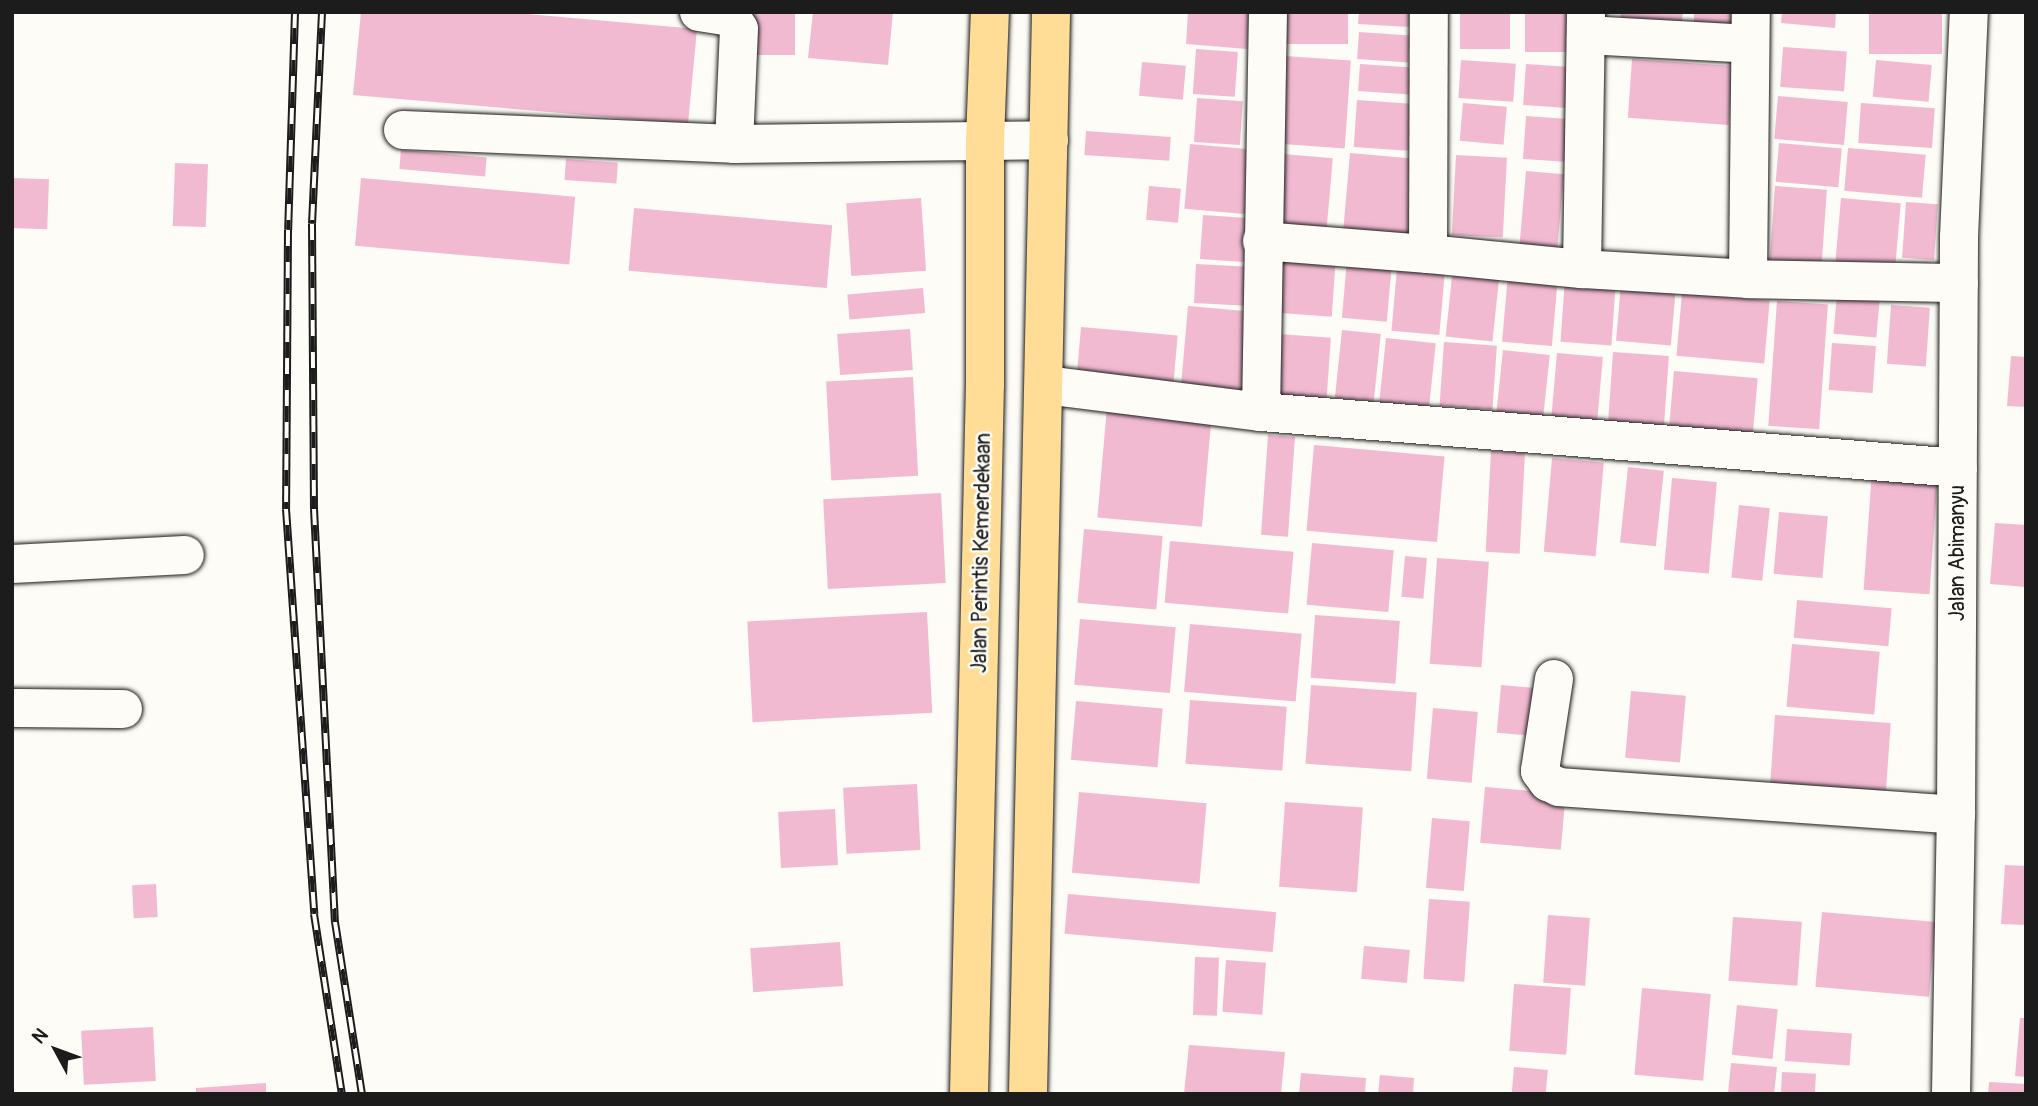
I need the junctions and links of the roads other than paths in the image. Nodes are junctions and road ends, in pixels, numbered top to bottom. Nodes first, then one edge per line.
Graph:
1 (699, 12) edge
2 (990, 12) edge
3 (1051, 12) edge
4 (1268, 12) edge
5 (1429, 12) edge
6 (1969, 12) edge
7 (1586, 23) edge
8 (1750, 28) edge
9 (403, 130) dead end
10 (1049, 140) junction
11 (985, 141) junction
12 (734, 144) junction
13 (1262, 241) junction
14 (1428, 254) junction
15 (1581, 269) junction
16 (1748, 279) junction
17 (1958, 283) junction
18 (1045, 385) junction
19 (1261, 412) junction
20 (1958, 468) junction
21 (185, 555) dead end
22 (12, 564) edge
23 (1553, 679) dead end
24 (12, 708) edge
25 (123, 709) dead end
26 (1956, 815) junction
27 (970, 1094) edge
28 (1028, 1094) edge
29 (1951, 1094) edge

1 - 12 street
2 - 11 main road, Jalan Perintis Kemerdekaan
3 - 10 main road
4 - 13 street
5 - 14 street
6 - 17 street, Jalan Abimanyu
7 - 8 street
7 - 15 street
8 - 16 street
9 - 12 street
10 - 11 street
10 - 18 main road
11 - 12 street
11 - 27 main road, Jalan Perintis Kemerdekaan
13 - 14 street
13 - 19 street
14 - 15 street
15 - 16 street
16 - 17 street
17 - 20 street, Jalan Abimanyu
18 - 19 street
18 - 28 main road
19 - 20 street
20 - 26 street, Jalan Abimanyu
21 - 22 street
23 - 26 street
24 - 25 street
26 - 29 street, Jalan Abimanyu

